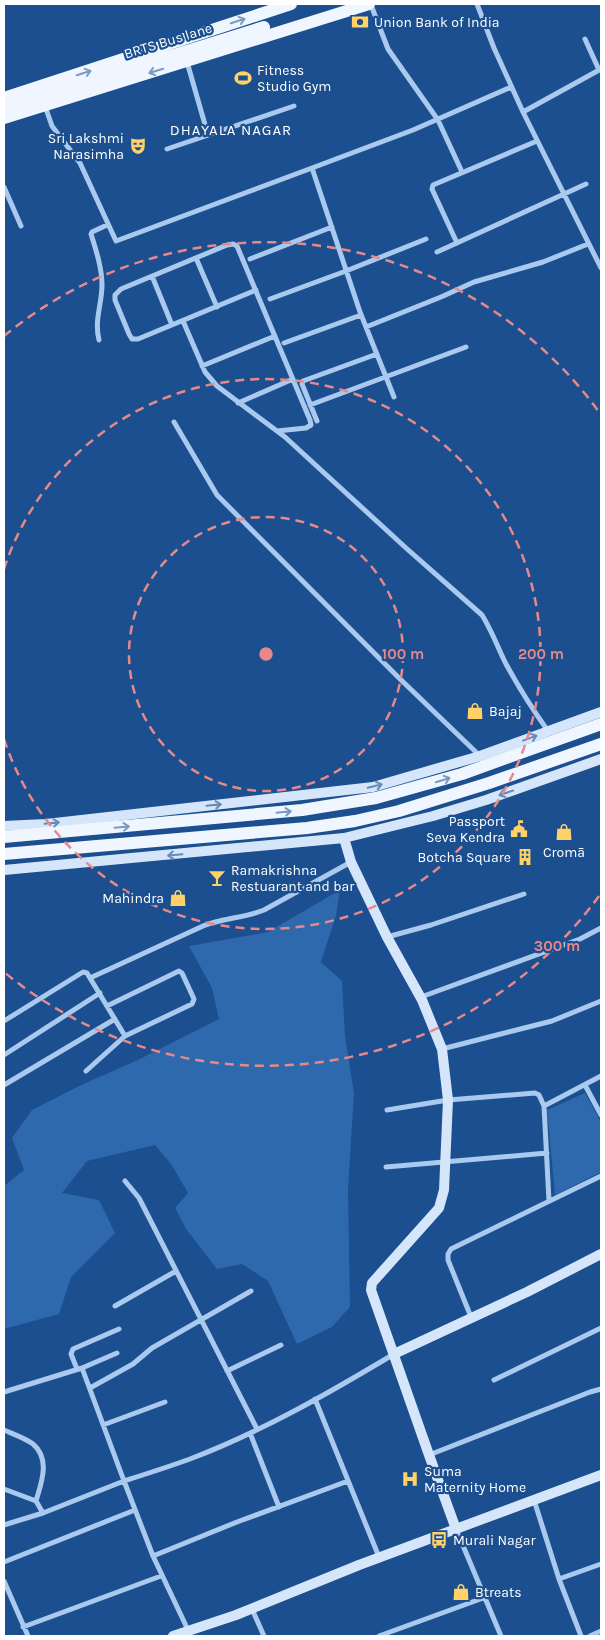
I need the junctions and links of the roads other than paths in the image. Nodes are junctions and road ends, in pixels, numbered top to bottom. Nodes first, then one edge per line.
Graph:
1 (291, 4) edge
2 (340, 4) edge
3 (370, 4) edge
4 (477, 4) edge
5 (585, 39) dead end
6 (187, 62) junction
7 (600, 70) edge
8 (511, 87) junction
9 (45, 106) junction
10 (294, 106) dead end
11 (6, 107) edge
12 (523, 112) junction
13 (438, 120) junction
14 (208, 135) junction
15 (537, 141) junction
16 (167, 149) dead end
17 (312, 168) junction
18 (462, 172) junction
19 (586, 184) dead end
20 (4, 187) edge
21 (563, 195) junction
22 (107, 225) junction
23 (21, 226) dead end
24 (332, 227) junction
25 (426, 239) dead end
26 (457, 243) junction
27 (588, 244) junction
28 (437, 252) dead end
29 (196, 258) junction
30 (250, 259) dead end
31 (601, 267) edge
32 (346, 271) junction
33 (152, 276) junction
34 (256, 290) junction
35 (270, 299) dead end
36 (217, 307) junction
37 (361, 315) junction
38 (184, 321) junction
39 (172, 325) junction
40 (366, 327) junction
41 (275, 336) junction
42 (99, 340) dead end
43 (284, 343) dead end
44 (466, 347) dead end
45 (377, 354) junction
46 (202, 366) junction
47 (386, 378) junction
48 (293, 379) junction
49 (394, 397) dead end
50 (238, 403) junction
51 (310, 404) junction
52 (318, 421) dead end
53 (174, 422) dead end
54 (277, 431) junction
55 (601, 712) edge
56 (601, 724) edge
57 (548, 732) junction
58 (601, 744) edge
59 (480, 756) junction
60 (601, 759) edge
61 (4, 826) edge
62 (4, 838) edge
63 (344, 838) junction
64 (4, 854) edge
65 (351, 862) junction
66 (4, 870) edge
67 (524, 894) dead end
68 (601, 928) edge
69 (387, 937) junction
70 (90, 978) junction
71 (100, 994) junction
72 (420, 997) junction
73 (601, 1001) edge
74 (107, 1006) junction
75 (114, 1019) junction
76 (4, 1021) edge
77 (125, 1036) junction
78 (442, 1050) junction
79 (4, 1055) edge
80 (86, 1071) dead end
81 (601, 1076) edge
82 (4, 1085) edge
83 (585, 1085) junction
84 (448, 1100) junction
85 (544, 1106) junction
86 (388, 1110) dead end
87 (601, 1115) edge
88 (547, 1153) junction
89 (446, 1162) junction
90 (386, 1167) dead end
91 (601, 1176) edge
92 (125, 1182) dead end
93 (549, 1201) junction
94 (601, 1254) edge
95 (176, 1271) junction
96 (251, 1291) dead end
97 (115, 1306) dead end
98 (471, 1317) junction
99 (200, 1320) junction
100 (601, 1328) edge
101 (118, 1329) dead end
102 (281, 1345) dead end
103 (117, 1353) dead end
104 (394, 1354) junction
105 (79, 1368) junction
106 (227, 1371) junction
107 (494, 1380) dead end
108 (90, 1388) junction
109 (601, 1390) edge
110 (4, 1392) edge
111 (315, 1399) junction
112 (165, 1402) dead end
113 (103, 1425) junction
114 (257, 1429) junction
115 (4, 1430) edge
116 (250, 1432) junction
117 (428, 1455) junction
118 (601, 1475) edge
119 (124, 1481) junction
120 (348, 1481) junction
121 (4, 1489) edge
122 (534, 1500) junction
123 (36, 1501) junction
124 (279, 1507) junction
125 (135, 1510) junction
126 (43, 1513) junction
127 (4, 1524) edge
128 (456, 1529) junction
129 (153, 1556) junction
130 (379, 1558) junction
131 (4, 1562) edge
132 (601, 1564) edge
133 (161, 1576) junction
134 (560, 1579) junction
135 (4, 1580) edge
136 (486, 1597) junction
137 (252, 1609) junction
138 (23, 1627) junction
139 (188, 1630) junction
140 (601, 1631) edge
141 (28, 1636) edge
142 (175, 1636) edge
143 (264, 1636) edge
144 (379, 1636) edge
145 (501, 1636) edge
146 (581, 1636) edge
147 (590, 1636) edge

11 -> 1 main road
2 - 11 main road, BRTS Bus lane
3 - 6 main road
3 - 13 street
4 - 8 street
5 - 7 street
6 -> 9 main road
6 - 14 street
7 - 12 street
8 - 12 street
8 - 13 street
9 - 11 main road
9 - 22 street
10 - 14 street
12 - 15 street
13 - 17 street
13 - 18 street
14 - 16 street
15 - 18 street
15 - 21 street
17 - 22 street
17 - 24 street
18 - 26 street
19 - 21 street
20 - 23 street
21 - 26 street
21 - 27 street
22 - 42 street
24 - 30 street
24 - 32 street
25 - 32 street
26 - 28 street
27 - 31 street
27 - 40 street
29 - 33 street
29 - 34 street
29 - 36 street
32 - 35 street
32 - 37 street
33 - 39 street
33 - 39 street
34 - 36 street
34 - 41 street
36 - 38 street
37 - 40 street
37 - 43 street
38 - 39 street
38 - 46 street
40 - 45 street
41 - 46 street
41 - 48 street
44 - 47 street
45 - 47 street
45 - 51 street
46 - 50 street
47 - 49 street
47 - 51 street
48 - 50 street
48 - 54 street
50 - 54 street
51 - 52 street
53 - 59 street
54 - 57 street
55 - 57 street
62 -> 56 main road
59 -> 57 street
58 - 64 main road
61 -> 59 street
60 -> 63 street
63 - 65 street
63 -> 66 street
65 - 69 street
65 - 70 street
67 - 69 street
68 - 72 street
69 - 72 street
70 - 71 street
70 - 76 street
71 - 74 street
71 - 79 street
72 - 78 street
73 - 78 street
74 - 75 street
74 - 77 street
75 - 77 street
75 - 82 street
77 - 80 street
78 - 84 street
81 - 83 street
83 - 85 street
83 - 87 street
84 - 85 street
84 - 86 street
84 - 89 street
85 - 88 street
88 - 89 street
88 - 93 street
89 - 90 street
89 - 104 street
91 - 93 street
92 - 95 street
93 - 98 street
94 - 98 street
95 - 97 street
95 - 99 street
96 - 99 street
98 - 104 street
99 - 106 street
99 - 108 street
100 - 107 street
101 - 105 street
102 - 106 street
103 - 105 street
104 - 111 street
104 - 117 street
105 - 108 street
105 - 110 street
106 - 114 street
108 - 113 street
109 - 117 street
111 - 114 street
111 - 120 street
112 - 113 street
113 - 119 street
114 - 116 street
115 - 123 street
116 - 119 street
116 - 124 street
117 - 128 street
118 - 122 street
119 - 125 street
119 - 126 street
120 - 124 street
120 - 130 street
121 - 123 street
122 - 128 street
122 - 134 street
123 - 126 street
124 - 129 street
125 - 129 street
125 - 131 street
126 - 127 street
128 - 130 street
128 - 136 street
129 - 133 street
130 - 137 street
132 - 134 street
133 - 138 street
133 - 139 street
134 - 146 street
135 - 138 street
136 - 144 street
136 - 145 street
137 - 139 street
137 - 143 street
138 - 141 street
139 - 142 street
140 - 147 street

